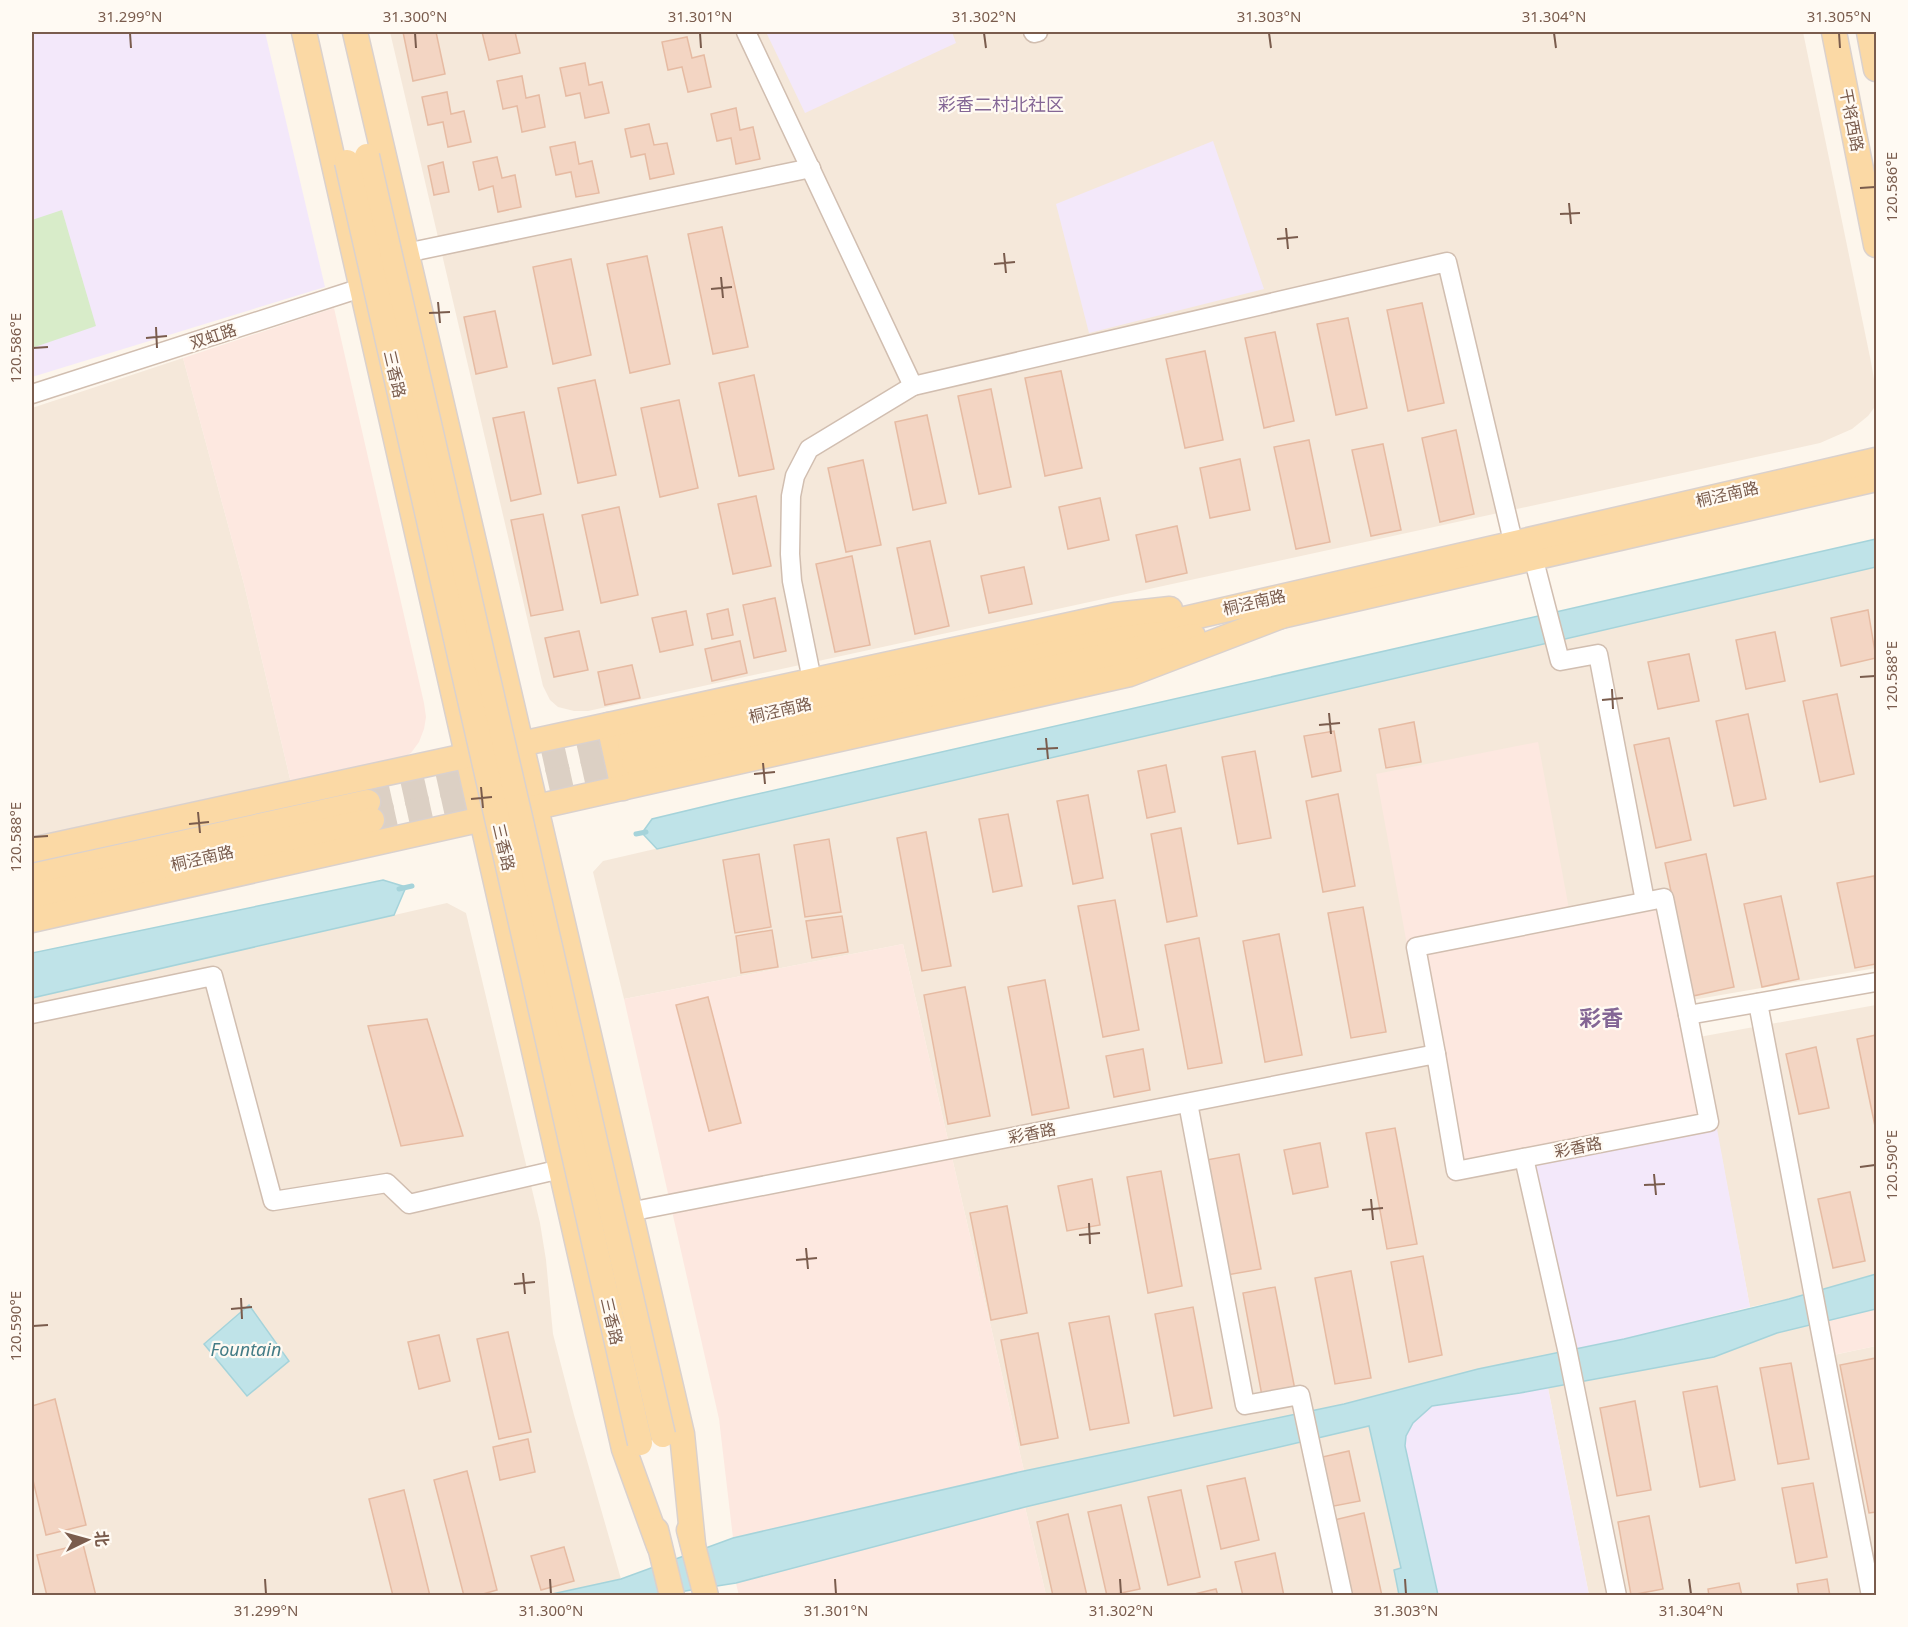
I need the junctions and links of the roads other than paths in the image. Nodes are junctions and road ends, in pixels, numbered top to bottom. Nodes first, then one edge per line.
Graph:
1 (304, 32) edge
2 (310, 32) edge
3 (347, 32) edge
4 (355, 32) edge
5 (746, 32) edge
6 (1033, 32) edge
7 (1038, 32) edge
8 (1834, 32) edge
9 (1869, 32) edge
10 (1876, 69) edge
11 (357, 159) junction
12 (811, 168) junction
13 (1876, 244) edge
14 (406, 252) junction
15 (361, 288) junction
16 (913, 386) junction
17 (32, 394) edge
18 (1876, 460) edge
19 (1876, 480) edge
20 (1523, 551) junction
21 (1282, 606) junction
22 (812, 680) junction
23 (609, 725) junction
24 (520, 744) junction
25 (632, 753) tunnel mouth
26 (467, 755) junction
27 (377, 775) junction
28 (623, 788) junction
29 (535, 807) junction
30 (481, 819) junction
31 (391, 839) junction
32 (32, 850) edge
33 (32, 876) edge
34 (32, 896) edge
35 (1645, 901) junction
36 (32, 920) edge
37 (1876, 982) edge
38 (1758, 1003) junction
39 (32, 1014) edge
40 (1688, 1015) junction
41 (1436, 1054) junction
42 (1188, 1103) junction
43 (1524, 1158) junction
44 (561, 1169) junction
45 (629, 1212) junction
46 (651, 1439) junction
47 (694, 1546) junction
48 (660, 1549) junction
49 (672, 1596) edge
50 (706, 1596) edge
51 (1342, 1596) edge
52 (1617, 1596) edge
53 (1871, 1596) edge

1 - 15 main road
2 - 11 main road, 三香路
3 - 11 main road, 三香路
4 - 14 main road
5 - 12 street
6 - 7 street
8 - 13 main road, 干将西路
9 - 10 main road
11 - 46 main road, 三香路, bridge
12 - 14 street
12 - 16 street
14 - 24 main road
15 - 17 street, 双虹路
15 - 26 main road
16 - 20 street
16 - 22 street
18 - 20 main road, 桐泾南路
19 - 20 main road, 桐泾南路
20 - 21 main road, 桐泾南路
20 - 35 street
21 - 22 main road
21 - 25 main road, 桐泾南路
21 - 28 main road
22 - 23 main road
23 - 24 main road
23 - 28 main road
24 - 26 main road
24 - 29 main road
26 - 27 main road
26 - 30 main road
27 - 31 main road
27 - 32 main road
28 - 29 main road
29 - 30 main road
29 - 45 main road
30 - 31 main road
30 - 44 main road
31 - 36 main road
33 - 34 main road, 桐泾南路
35 - 40 street, 彩香路
35 - 41 street, 彩香路
37 - 38 street
38 - 40 street
38 - 53 street
39 - 44 street
40 - 43 street, 彩香路
41 - 42 street, 彩香路
41 - 43 street, 彩香路
42 - 45 street, 彩香路
42 - 51 street
43 - 52 street
44 - 48 main road
45 - 47 main road
46 - 47 main road, 三香路
46 - 48 main road, 三香路
47 - 50 main road, 三香路
48 - 49 main road, 三香路

